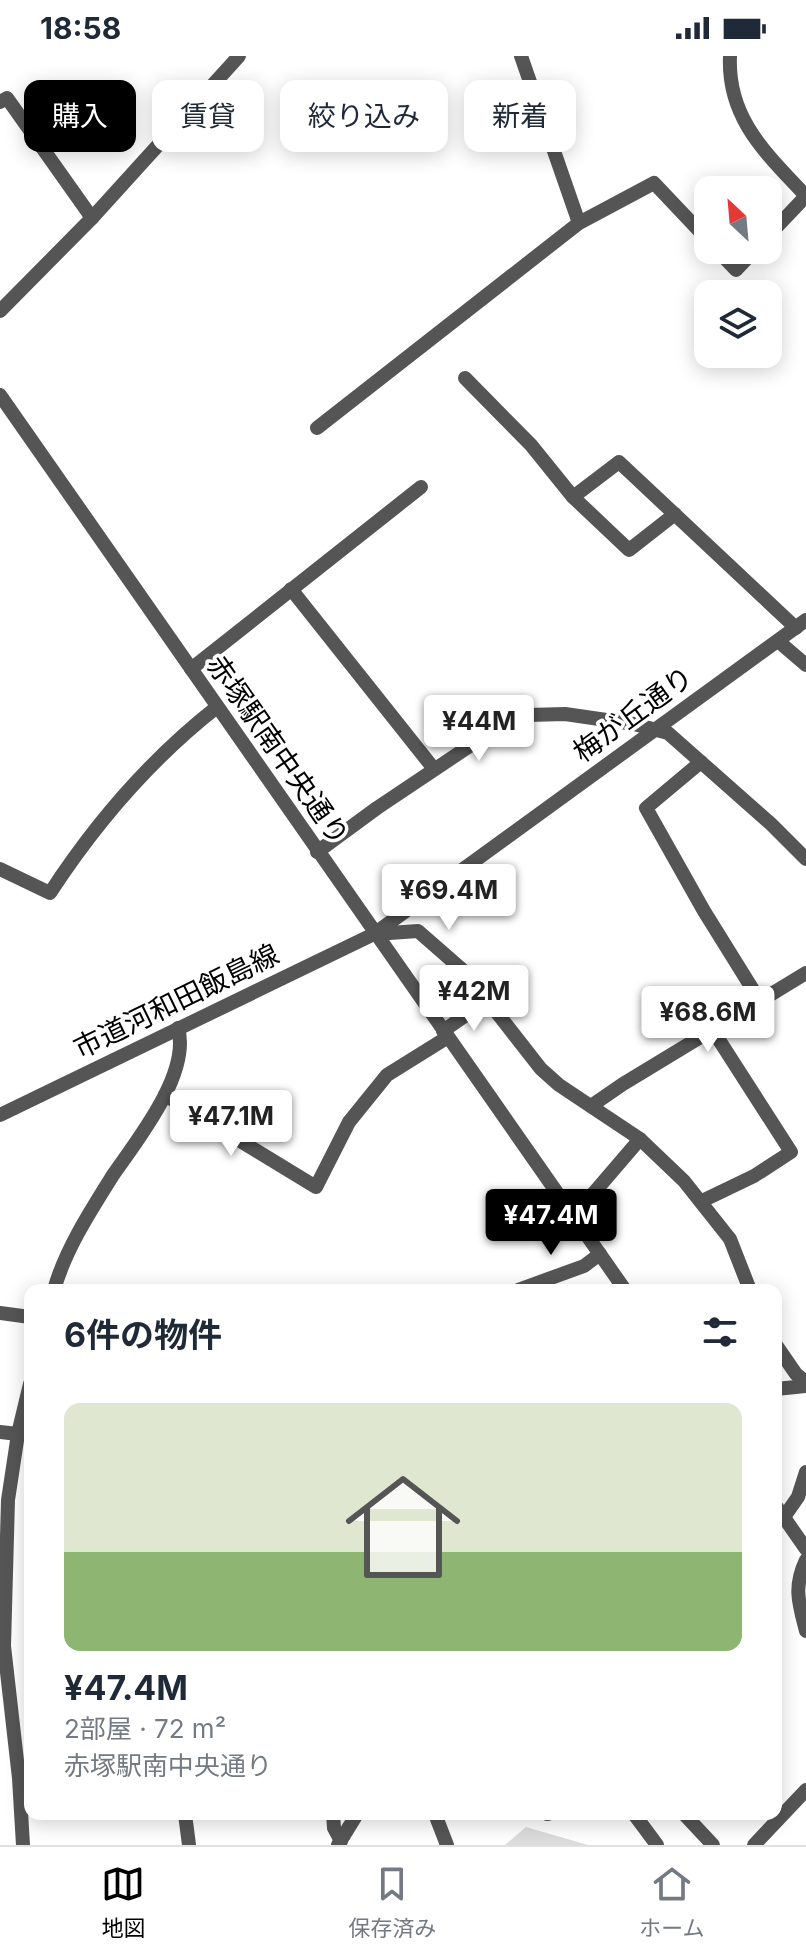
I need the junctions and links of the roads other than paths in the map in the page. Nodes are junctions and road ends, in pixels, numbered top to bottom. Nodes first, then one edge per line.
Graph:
1 (239, 56) edge
2 (521, 56) edge
3 (730, 56) edge
4 (0, 102) edge
5 (806, 196) edge
6 (92, 218) junction
7 (782, 221) edge
8 (579, 223) junction
9 (694, 225) edge
10 (0, 311) edge
11 (465, 378) dead end
12 (0, 395) edge
13 (5, 414) edge
14 (317, 428) dead end
15 (421, 487) dead end
16 (573, 497) junction
17 (675, 514) junction
18 (291, 589) junction
19 (801, 624) edge
20 (778, 641) junction
21 (806, 665) edge
22 (191, 669) junction
23 (217, 707) junction
24 (657, 729) junction
25 (701, 762) junction
26 (434, 769) junction
27 (317, 852) junction
28 (806, 859) edge
29 (0, 869) edge
30 (374, 934) junction
31 (806, 973) edge
32 (760, 1001) junction
33 (490, 1004) junction
34 (178, 1028) junction
35 (712, 1029) junction
36 (445, 1034) junction
37 (165, 1095) junction
38 (591, 1106) junction
39 (0, 1115) edge
40 (640, 1139) junction
41 (702, 1201) junction
42 (574, 1216) junction
43 (600, 1254) junction
44 (552, 1283) edge
45 (57, 1284) edge
46 (621, 1284) edge
47 (748, 1284) edge
48 (0, 1313) edge
49 (24, 1316) edge
50 (782, 1354) edge
51 (806, 1384) edge
52 (782, 1388) edge
53 (24, 1409) edge
54 (0, 1432) edge
55 (18, 1434) junction
56 (806, 1472) edge
57 (782, 1510) edge
58 (782, 1515) edge
59 (806, 1549) edge
60 (806, 1560) edge
61 (806, 1631) edge
62 (806, 1790) edge
63 (782, 1815) edge
64 (186, 1820) edge
65 (333, 1820) edge
66 (353, 1820) edge
67 (437, 1820) edge
68 (638, 1820) edge
69 (690, 1820) edge
70 (778, 1820) edge
71 (339, 1843) edge
72 (23, 1845) edge
73 (189, 1845) edge
74 (447, 1845) edge
75 (657, 1845) edge
76 (713, 1845) edge
77 (754, 1845) edge

1 - 6 street
2 - 8 street
3 - 5 street
4 - 6 street
5 - 7 street
6 - 10 street
8 - 9 street
8 - 14 street
11 - 16 street
12 - 13 street, 赤塚駅南中央通り
13 - 22 street, 赤塚駅南中央通り
15 - 18 street
16 - 17 street
16 - 17 street
17 - 19 street
18 - 22 street
18 - 26 street
19 - 20 street, 梅が丘通り
20 - 21 street
20 - 24 street, 梅が丘通り
22 - 23 street, 赤塚駅南中央通り
23 - 27 street, 赤塚駅南中央通り
23 - 29 street
24 - 25 street
24 - 26 street
24 - 30 street, 梅が丘通り
25 - 28 street
25 - 32 street
26 - 27 street
27 - 30 street, 赤塚駅南中央通り
30 - 33 street
30 - 34 street, 市道河和田飯島線
30 - 36 street, 赤塚駅南中央通り
31 - 32 street
32 - 35 street
33 - 36 street
33 - 38 street
34 - 37 street
34 - 39 street, 市道河和田飯島線
35 - 38 street
35 - 41 street
36 - 37 street
36 - 42 street, 赤塚駅南中央通り
37 - 45 street
38 - 40 street
40 - 41 street
40 - 42 street
41 - 47 street
42 - 43 street, 赤塚駅南中央通り
43 - 44 street
43 - 46 street, 赤塚駅南中央通り
48 - 49 street
50 - 51 street
51 - 52 street
53 - 55 street
54 - 55 street
55 - 72 street
56 - 57 street
58 - 59 street
60 - 61 street
62 - 63 street
64 - 73 street
65 - 71 street
66 - 71 street
67 - 74 street
68 - 75 street
69 - 76 street
70 - 77 street

